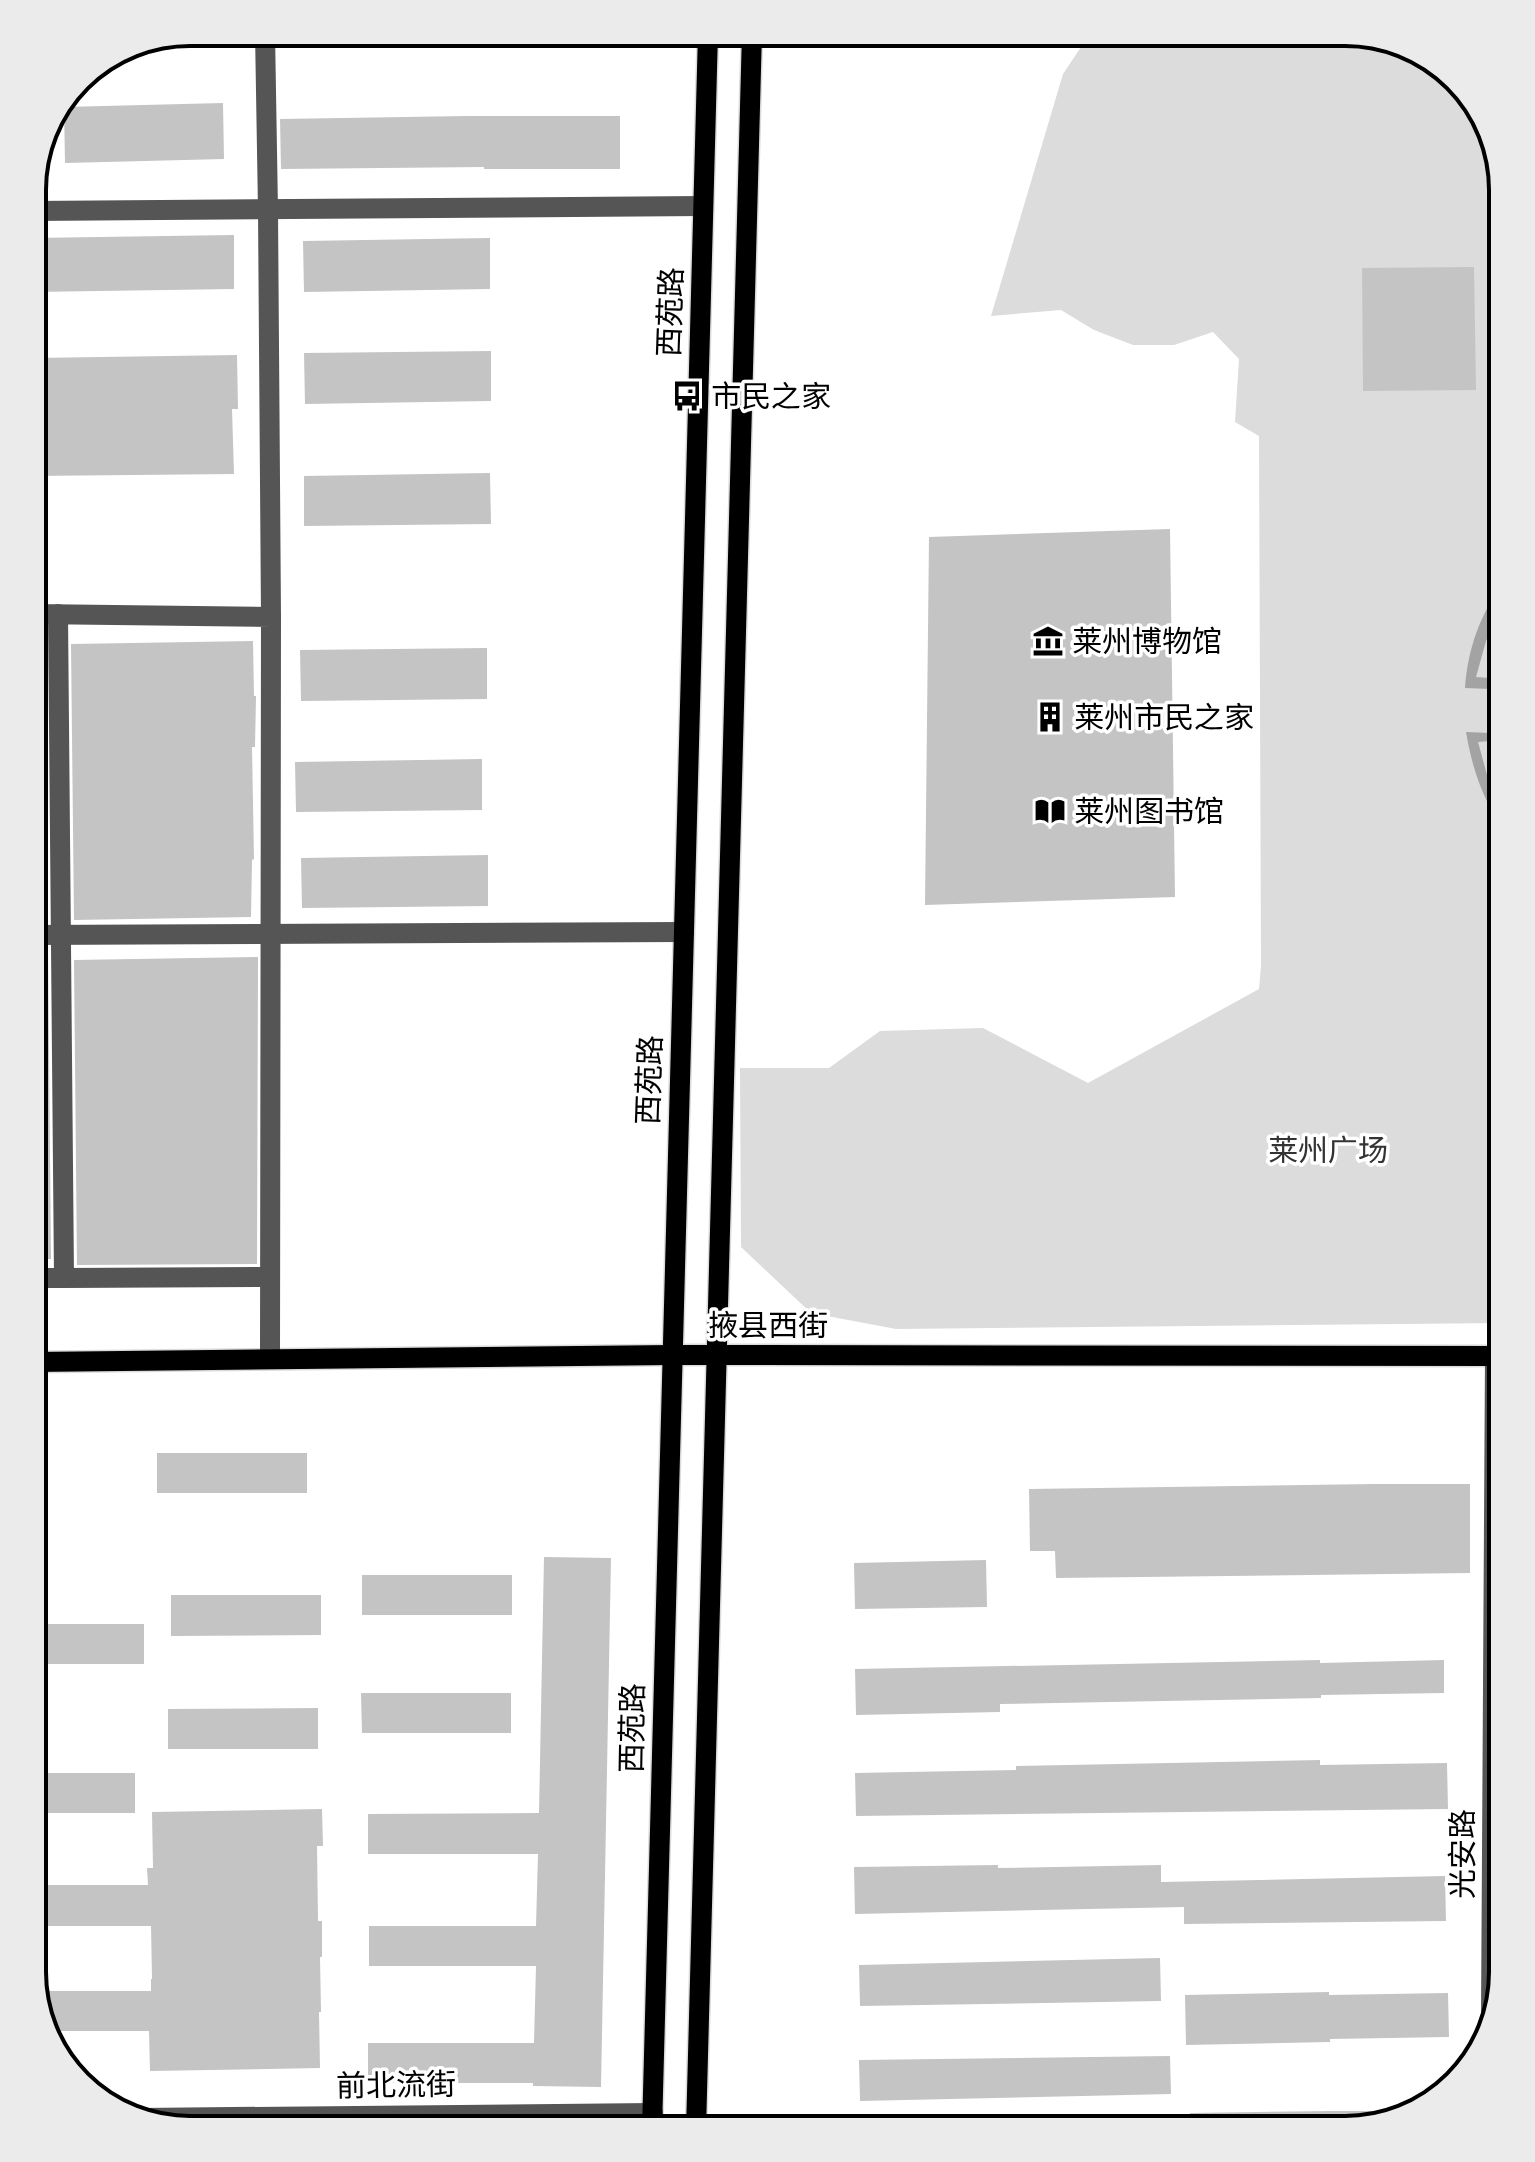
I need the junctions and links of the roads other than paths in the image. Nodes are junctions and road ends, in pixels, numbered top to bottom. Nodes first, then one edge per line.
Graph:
1 (265, 46) edge
2 (708, 46) edge
3 (752, 46) edge
4 (703, 206) junction
5 (268, 210) junction
6 (46, 211) edge
7 (46, 614) edge
8 (58, 614) junction
9 (271, 617) junction
10 (684, 932) junction
11 (271, 934) junction
12 (46, 935) edge
13 (62, 935) junction
14 (270, 1277) junction
15 (46, 1278) edge
16 (64, 1278) junction
17 (716, 1354) junction
18 (672, 1355) junction
19 (1489, 1356) edge
20 (270, 1359) junction
21 (46, 1362) edge
22 (653, 2116) edge
23 (696, 2116) edge

1 - 5 street
2 - 4 main road, 西苑路
3 - 17 main road
4 - 5 street
4 - 10 main road, 西苑路
5 - 6 street
5 - 9 street
7 - 8 street
8 - 9 street
8 - 13 street
9 - 11 street
10 - 11 street
10 - 18 main road, 西苑路
11 - 13 street
11 - 14 street
12 - 13 street
13 - 16 street
14 - 16 street
14 - 20 street
15 - 16 street
17 - 18 main road, 掖县西街
17 - 19 main road, 掖县西街
17 - 23 main road
18 - 20 main road, 掖县西街
18 - 22 main road, 西苑路
20 - 21 main road, 掖县西街

